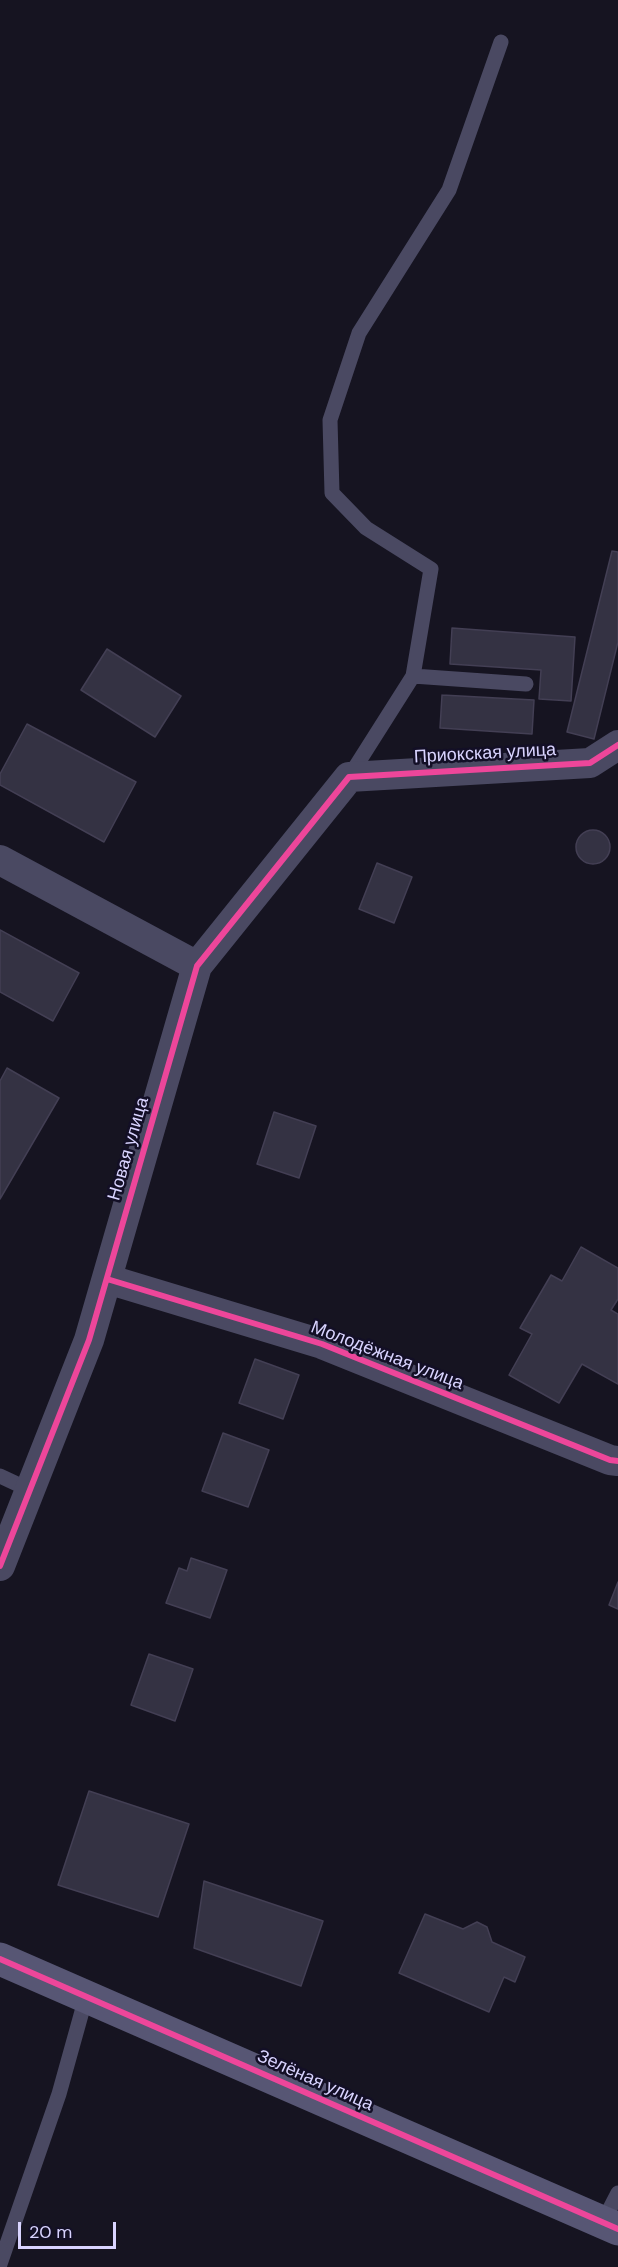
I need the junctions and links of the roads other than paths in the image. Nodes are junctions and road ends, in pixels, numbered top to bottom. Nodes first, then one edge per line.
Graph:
1 (501, 42) dead end
2 (413, 676) junction
3 (526, 684) dead end
4 (618, 745) edge
5 (349, 777) junction
6 (0, 860) edge
7 (197, 966) junction
8 (107, 1279) junction
9 (618, 1461) edge
10 (0, 1476) edge
11 (30, 1490) junction
12 (0, 1566) edge
13 (0, 1959) edge
14 (86, 1997) junction
15 (618, 2193) edge
16 (610, 2226) edge
17 (0, 2264) edge

1 - 2 lane
2 - 3 lane
2 - 5 lane
4 - 5 street, Приокская улица
5 - 7 street, Новая улица
6 - 7 street
7 - 8 street, Новая улица
8 - 9 street, Молодёжная улица
8 - 11 street, Новая улица
10 - 11 lane
11 - 12 street, Новая улица
13 - 14 street, Зелёная улица
14 - 16 street, Зелёная улица
14 - 17 lane
15 - 16 lane

